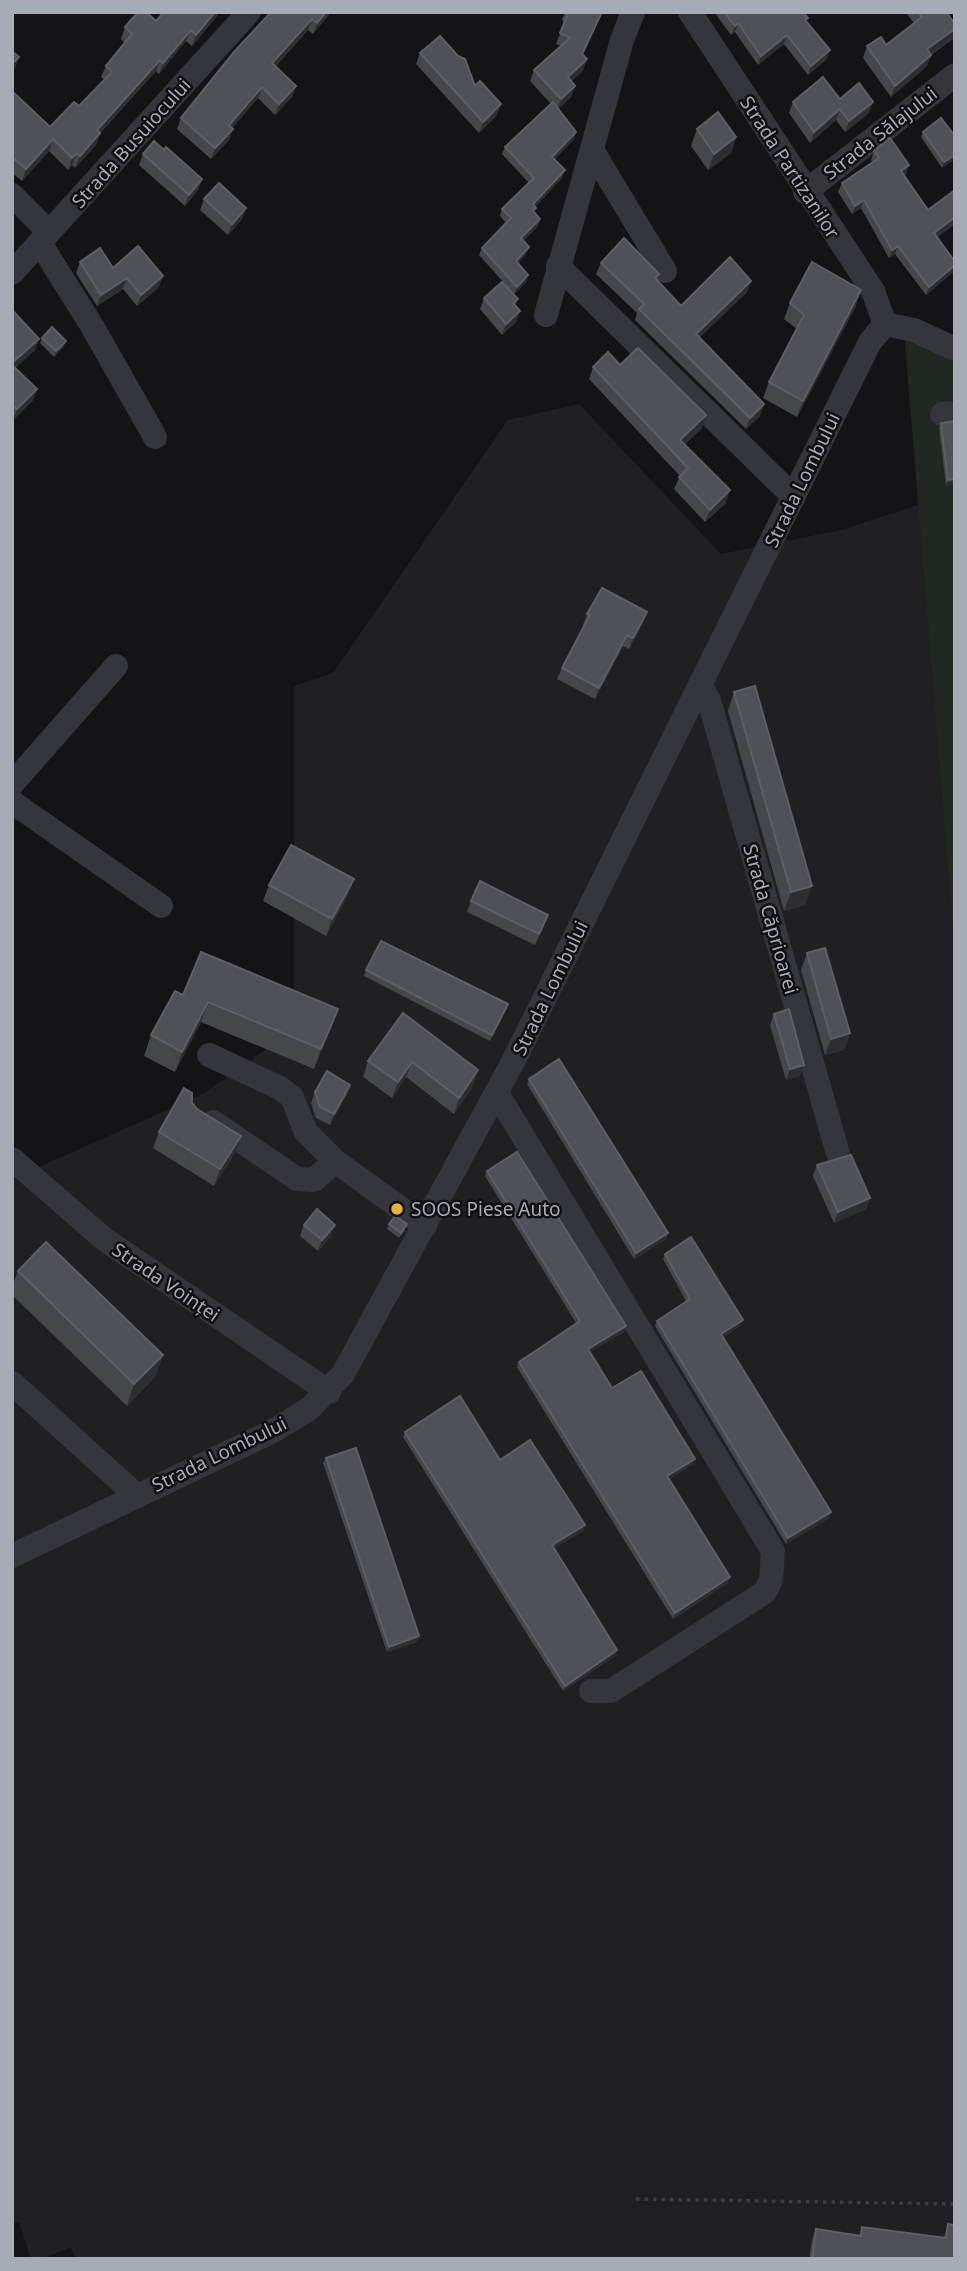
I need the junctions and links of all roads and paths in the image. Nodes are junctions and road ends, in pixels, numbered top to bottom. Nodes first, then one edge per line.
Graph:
1 (249, 12) edge
2 (633, 12) edge
3 (690, 12) edge
4 (955, 75) edge
5 (592, 150) junction
6 (805, 191) junction
7 (12, 195) edge
8 (45, 238) junction
9 (558, 266) junction
10 (665, 271) dead end
11 (12, 273) edge
12 (546, 315) dead end
13 (886, 324) junction
14 (955, 349) edge
15 (155, 437) dead end
16 (794, 497) junction
17 (116, 666) dead end
18 (700, 686) junction
19 (12, 784) edge
20 (12, 802) edge
21 (161, 906) dead end
22 (209, 1055) dead end
23 (497, 1093) junction
24 (200, 1113) edge
25 (838, 1154) dead end
26 (12, 1159) edge
27 (335, 1161) junction
28 (425, 1226) junction
29 (12, 1383) edge
30 (328, 1392) junction
31 (136, 1495) junction
32 (12, 1556) edge
33 (591, 1691) dead end
34 (636, 2199) dead end
35 (955, 2204) edge

1 - 8 street, Strada Busuiocului
2 - 5 street
3 - 6 street, Strada Partizanilor
4 - 6 street, Strada Sălajului
5 - 9 street
5 - 10 street
6 - 13 street, Strada Partizanilor
7 - 8 street
8 - 11 street, Strada Busuiocului
8 - 15 street
9 - 12 street
9 - 16 street
13 - 14 street
13 - 16 street, Strada Lombului
16 - 18 street, Strada Lombului
17 - 19 street
18 - 23 street, Strada Lombului
18 - 25 street, Strada Căprioarei
20 - 21 street
22 - 27 street
23 - 28 street, Strada Lombului
23 - 33 street
24 - 27 street
26 - 30 street, Strada Voinței
27 - 28 street
28 - 30 street, Strada Lombului
29 - 31 street
30 - 31 street, Strada Lombului
31 - 32 street, Strada Lombului
34 - 35 path

